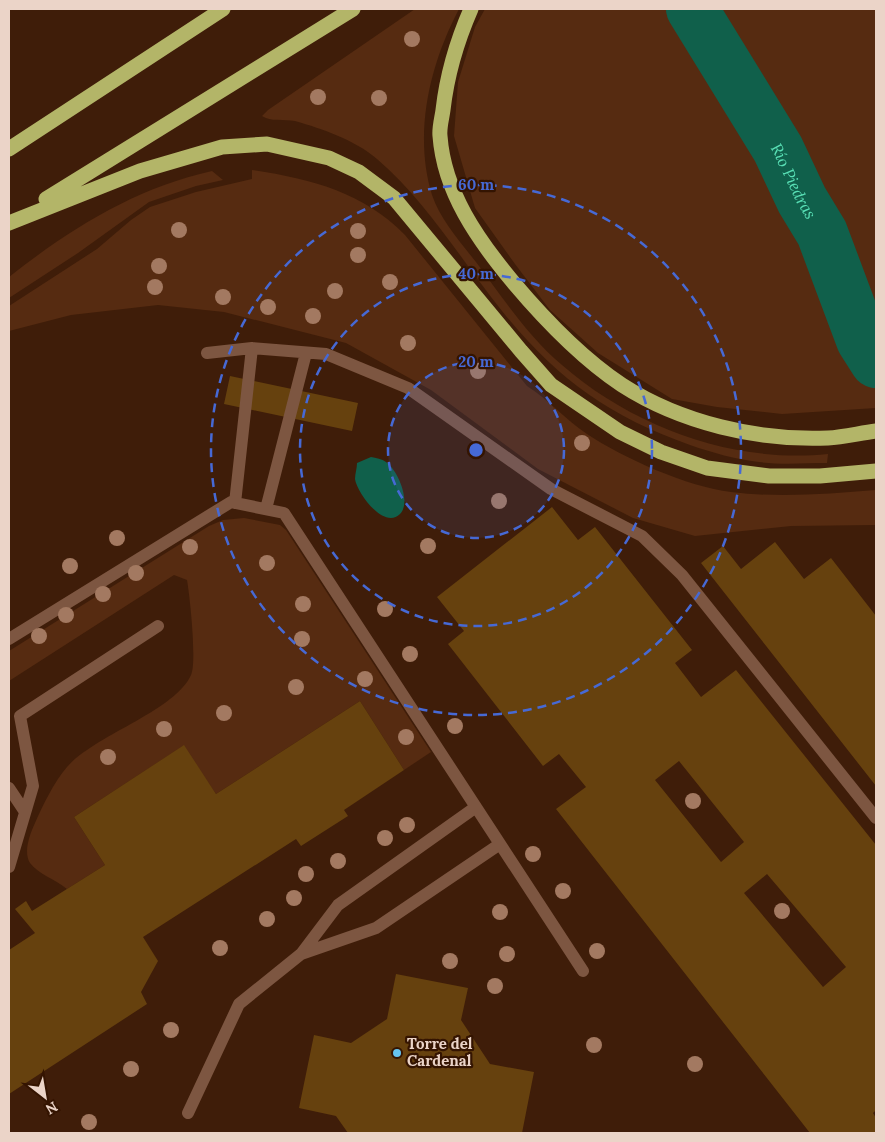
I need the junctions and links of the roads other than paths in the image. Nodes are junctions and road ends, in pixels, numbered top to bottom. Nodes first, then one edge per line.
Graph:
1 (223, 9) edge
2 (353, 9) edge
3 (471, 9) edge
4 (9, 149) edge
5 (9, 223) edge
6 (252, 348) junction
7 (207, 353) dead end
8 (306, 353) junction
9 (876, 431) edge
10 (876, 471) edge
11 (235, 503) junction
12 (266, 509) junction
13 (158, 626) dead end
14 (9, 639) edge
15 (20, 716) junction
16 (9, 722) edge
17 (9, 788) edge
18 (476, 807) junction
19 (25, 812) junction
20 (876, 818) edge
21 (500, 844) junction
22 (9, 867) edge
23 (301, 954) junction
24 (583, 971) dead end
25 (188, 1113) dead end

1 - 4 highway
2 - 5 highway
3 - 9 highway
5 - 10 highway
6 - 7 street
6 - 8 street
6 - 11 street
8 - 12 street
8 - 20 street
11 - 12 street
11 - 14 street
12 - 18 street
13 - 15 street
15 - 16 street
15 - 19 street
17 - 19 street
18 - 21 street
18 - 23 street
19 - 22 street
21 - 23 street
21 - 24 street
23 - 25 street

